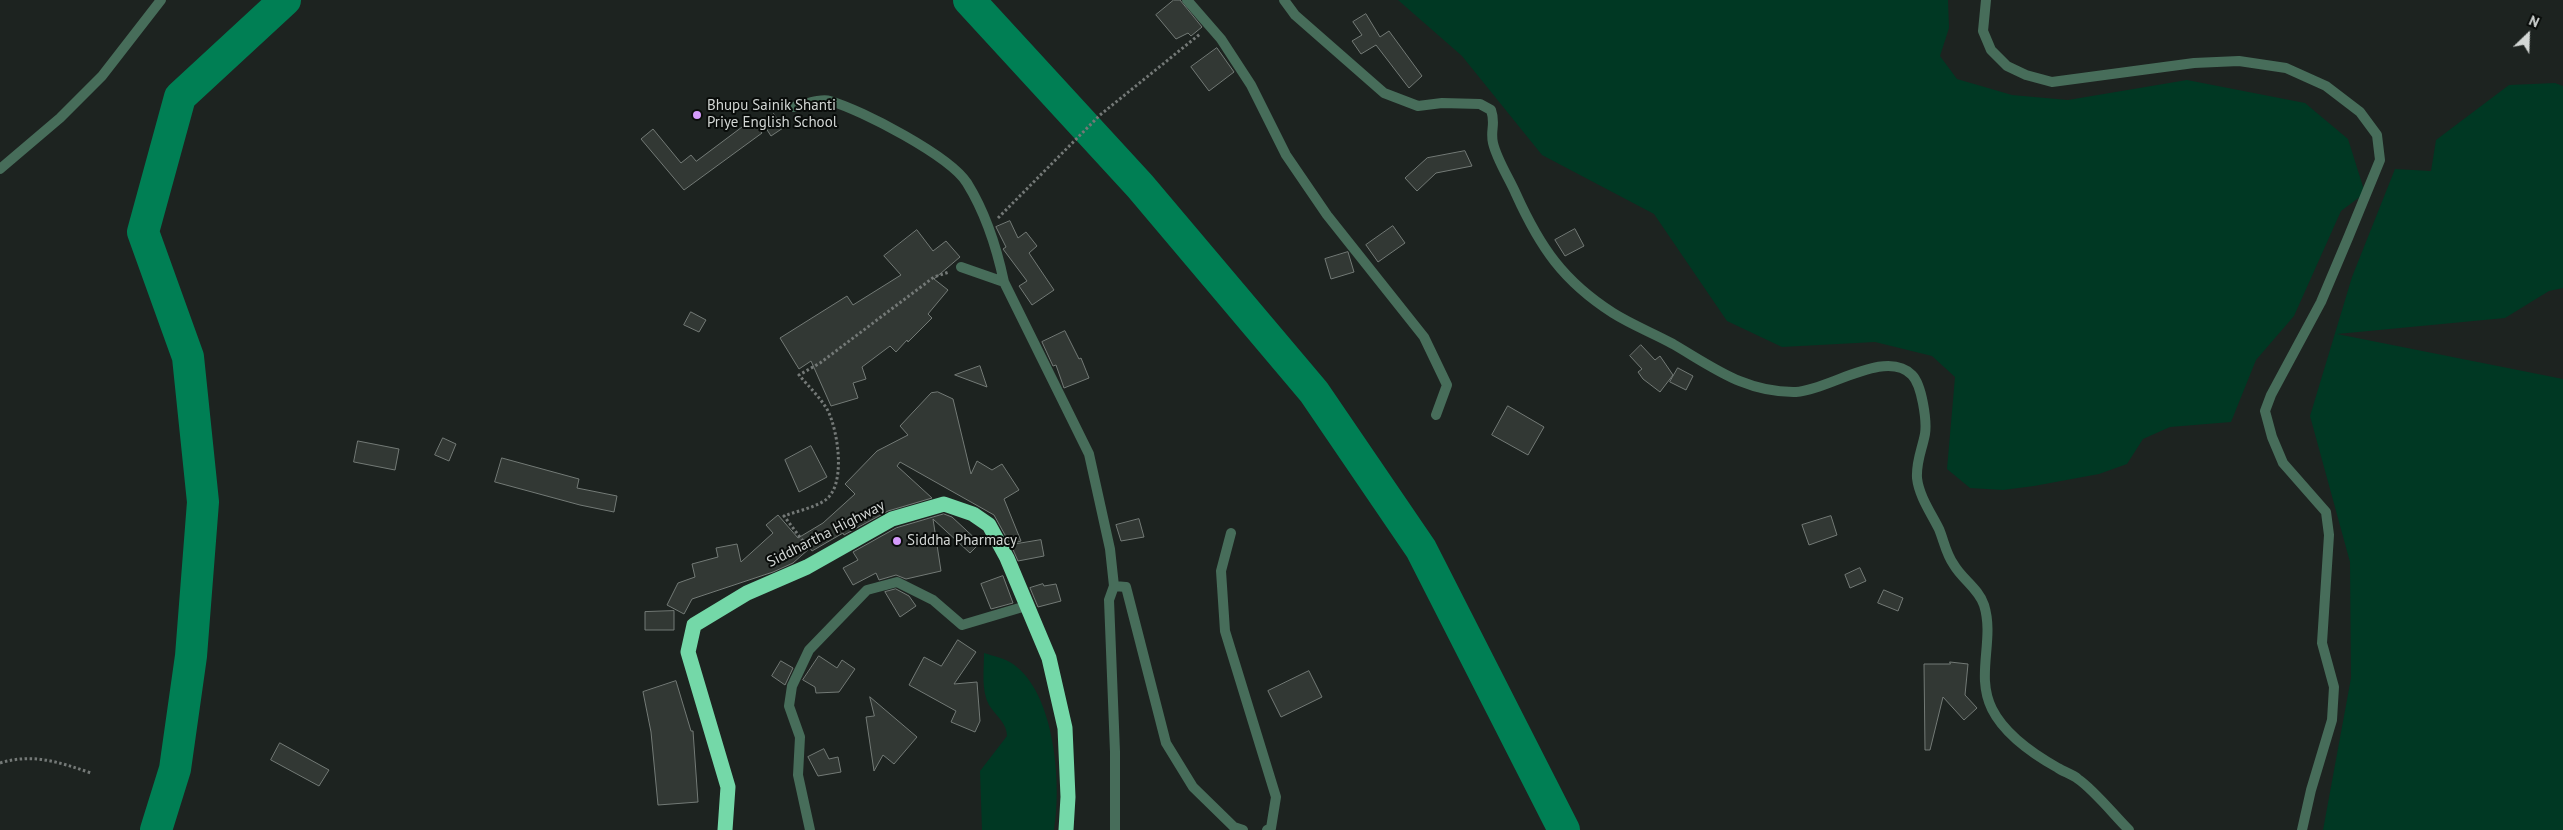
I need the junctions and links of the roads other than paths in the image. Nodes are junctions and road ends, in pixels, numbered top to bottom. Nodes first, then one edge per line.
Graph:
1 (162, 0) edge
2 (1187, 0) edge
3 (1284, 0) edge
4 (1986, 0) edge
5 (793, 107) dead end
6 (0, 169) edge
7 (961, 267) road end
8 (1004, 282) junction
9 (1436, 414) dead end
10 (1231, 533) dead end
11 (1114, 586) junction
12 (1026, 606) junction
13 (725, 830) edge
14 (810, 830) edge
15 (1066, 830) edge
16 (1115, 830) edge
17 (1243, 830) edge
18 (1267, 830) edge
19 (2129, 830) edge
20 (2302, 830) edge

1 - 6 street
2 - 9 street
3 - 19 street
4 - 20 street
5 - 8 street
7 - 8 street
8 - 11 street
10 - 18 street
11 - 16 street
11 - 17 street
12 - 13 highway, Siddhartha Highway
12 - 14 street
12 - 15 highway, Siddhartha Highway

